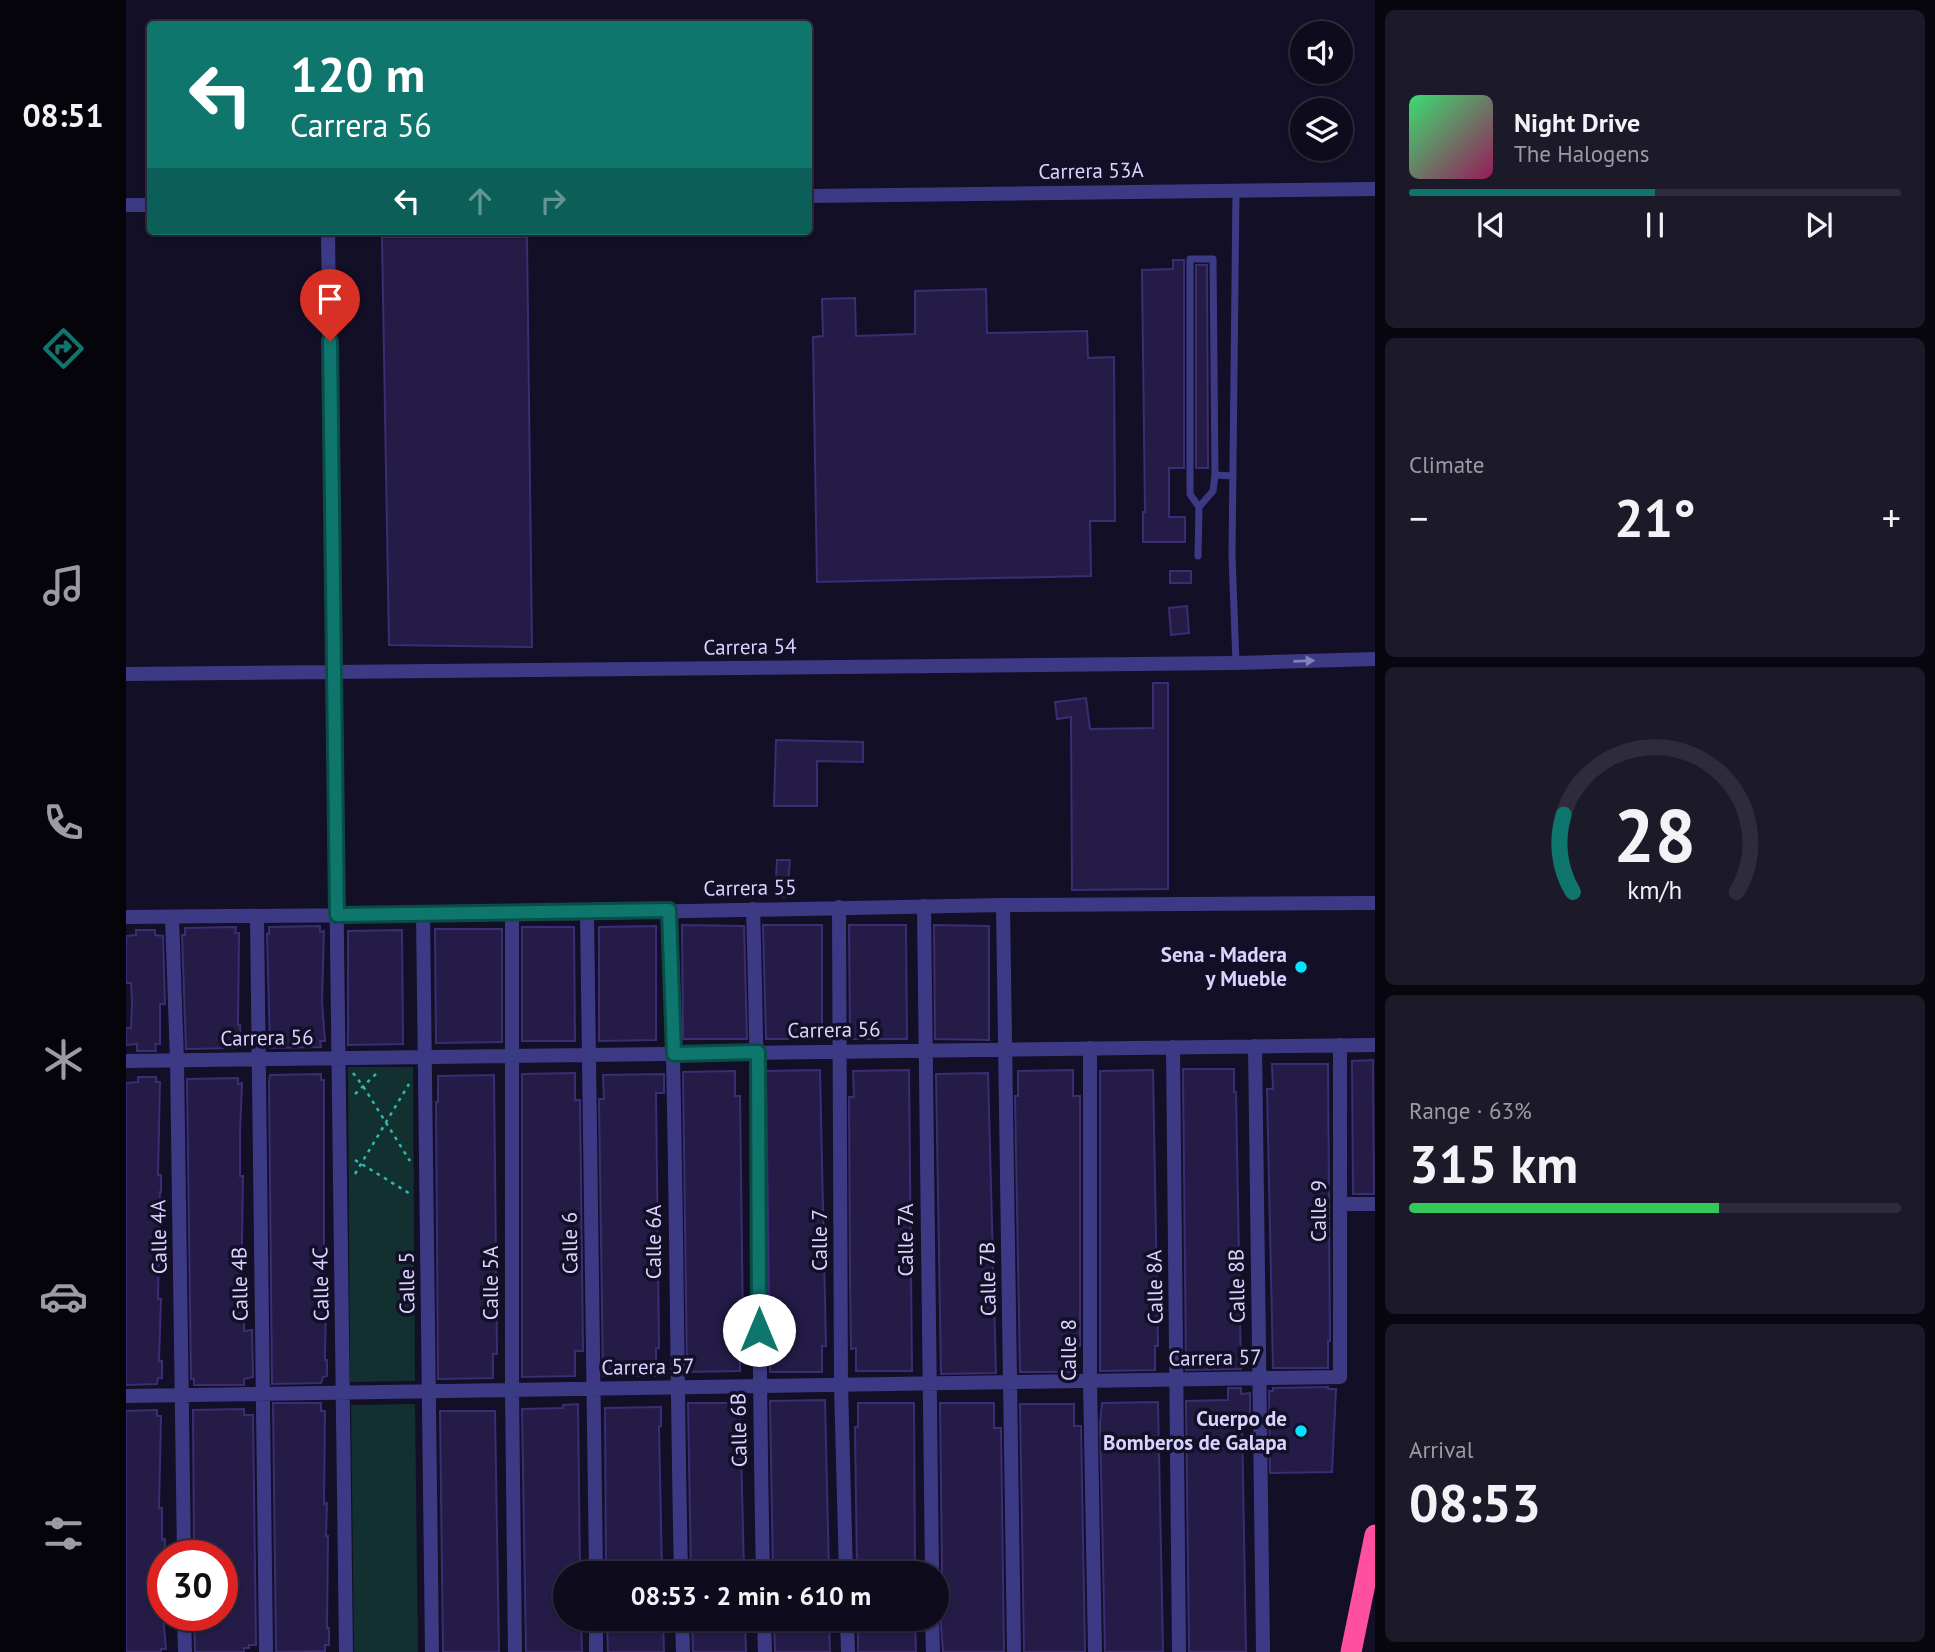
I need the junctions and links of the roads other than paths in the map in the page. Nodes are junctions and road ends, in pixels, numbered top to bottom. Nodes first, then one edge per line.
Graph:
1 (1375, 189) edge
2 (1236, 190) junction
3 (812, 196) edge
4 (126, 205) edge
5 (147, 205) edge
6 (328, 235) edge
7 (1215, 475) junction
8 (1233, 477) junction
9 (1199, 508) junction
10 (1198, 556) dead end
11 (1375, 659) edge
12 (1236, 663) junction
13 (334, 673) junction
14 (126, 674) edge
15 (1375, 903) edge
16 (1003, 905) junction
17 (924, 906) junction
18 (839, 907) junction
19 (753, 909) junction
20 (669, 910) junction
21 (512, 913) junction
22 (587, 913) junction
23 (423, 914) junction
24 (337, 915) junction
25 (126, 916) edge
26 (257, 916) junction
27 (172, 917) junction
28 (1340, 1045) junction
29 (1375, 1045) edge
30 (1255, 1046) junction
31 (1172, 1047) junction
32 (1090, 1048) junction
33 (1005, 1049) junction
34 (927, 1050) junction
35 (841, 1051) junction
36 (758, 1052) junction
37 (674, 1054) junction
38 (588, 1055) junction
39 (513, 1056) junction
40 (425, 1057) junction
41 (339, 1058) junction
42 (258, 1059) junction
43 (177, 1060) junction
44 (126, 1061) edge
45 (1340, 1203) junction
46 (1375, 1204) edge
47 (1340, 1377) joint
48 (1259, 1378) junction
49 (1178, 1380) junction
50 (1090, 1381) junction
51 (1012, 1382) junction
52 (928, 1383) junction
53 (841, 1385) junction
54 (759, 1386) junction
55 (676, 1387) junction
56 (594, 1388) junction
57 (512, 1390) junction
58 (429, 1391) junction
59 (343, 1392) junction
60 (262, 1394) junction
61 (183, 1395) junction
62 (126, 1396) edge
63 (1375, 1535) edge
64 (184, 1540) edge
65 (596, 1561) edge
66 (681, 1561) edge
67 (763, 1561) edge
68 (846, 1561) edge
69 (932, 1561) edge
70 (1365, 1575) junction
71 (184, 1631) edge
72 (596, 1631) edge
73 (682, 1631) edge
74 (764, 1631) edge
75 (847, 1631) edge
76 (932, 1631) edge
77 (185, 1652) edge
78 (265, 1652) edge
79 (346, 1652) edge
80 (432, 1652) edge
81 (515, 1652) edge
82 (596, 1652) edge
83 (683, 1652) edge
84 (765, 1652) edge
85 (848, 1652) edge
86 (933, 1652) edge
87 (1014, 1652) edge
88 (1096, 1652) edge
89 (1179, 1652) edge
90 (1263, 1652) edge
91 (1341, 1652) edge
92 (1351, 1652) edge

1 - 2 street, Carrera 53A
2 - 3 street, Carrera 53A
2 - 8 lane
4 - 5 street
6 - 13 street, Calle 4C
7 - 8 lane
7 - 9 lane
7 - 9 lane
8 - 12 lane
9 - 10 lane
12 -> 11 street, Carrera 54
12 - 13 street, Carrera 54
13 - 14 street, Carrera 54
13 - 24 street, Calle 4C
15 - 16 street, Carrera 55
16 - 17 street, Carrera 55
16 - 33 street, Calle 7B
17 - 18 street, Carrera 55
17 - 34 street, Calle 7A
18 - 19 street, Carrera 55
18 - 35 street, Calle 7
19 - 20 street, Carrera 55
19 - 36 street, Calle 6B
20 - 22 street, Carrera 55
20 - 37 street, Calle 6A
21 - 22 street, Carrera 55
21 - 23 street, Carrera 55
21 - 39 street, Calle 5A
22 - 38 street, Calle 6
23 - 24 street, Carrera 55
23 - 40 street, Calle 5
24 - 26 street, Carrera 55
24 - 41 street, Calle 4C
25 - 27 street, Carrera 55
26 - 27 street, Carrera 55
26 - 42 street, Calle 4B
27 - 43 street, Calle 4A
28 - 29 street, Carrera 56
28 - 30 street, Carrera 56
28 - 45 street, Calle 9
30 - 31 street, Carrera 56
30 - 48 street, Calle 8B
31 - 32 street, Carrera 56
31 - 49 street, Calle 8A
32 - 33 street, Carrera 56
32 - 50 street, Calle 8
33 - 34 street, Carrera 56
33 - 51 street, Calle 7B
34 - 35 street, Carrera 56
34 - 52 street, Calle 7A
35 - 36 street, Carrera 56
35 - 53 street, Calle 7
36 - 37 street, Carrera 56
36 - 54 street, Calle 6B
37 - 38 street, Carrera 56
37 - 55 street, Calle 6A
38 - 39 street, Carrera 56
38 - 56 street, Calle 6
39 - 40 street, Carrera 56
39 - 57 street, Calle 5A
40 - 41 street, Carrera 56
40 - 58 street, Calle 5
41 - 42 street, Carrera 56
41 - 59 street, Calle 4C
42 - 43 street, Carrera 56
42 - 60 street, Calle 4B
43 - 44 street, Carrera 56
43 - 61 street, Calle 4A
45 - 46 street
45 - 47 street, Calle 9
47 - 48 street, Carrera 57
48 - 49 street, Carrera 57
48 - 90 street, Calle 8B
49 - 50 street, Carrera 57
49 - 89 street, Calle 8A
50 - 51 street, Carrera 57
50 - 88 street, Calle 8
51 - 52 street, Carrera 57
51 - 87 street, Calle 7B
52 - 53 street, Carrera 57
52 - 69 street, Calle 7A
53 - 54 street, Carrera 57
53 - 68 street, Calle 7
54 - 55 street, Carrera 57
54 - 67 street, Calle 6B
55 - 56 street, Carrera 57
55 - 66 street, Calle 6A
56 - 57 street, Carrera 57
56 - 65 street, Calle 6
57 - 58 street, Carrera 57
57 - 81 street, Calle 5A
58 - 59 street, Carrera 57
58 - 80 street, Calle 5
59 - 60 street, Carrera 57
59 - 79 street, Calle 4C
60 - 61 street, Carrera 57
60 - 78 street, Calle 4B
61 - 62 street, Carrera 57
61 - 64 street, Calle 4A
63 - 70 highway
70 - 91 highway
70 - 92 highway
71 - 77 street
72 - 82 street
73 - 83 street
74 - 84 street
75 - 85 street
76 - 86 street

